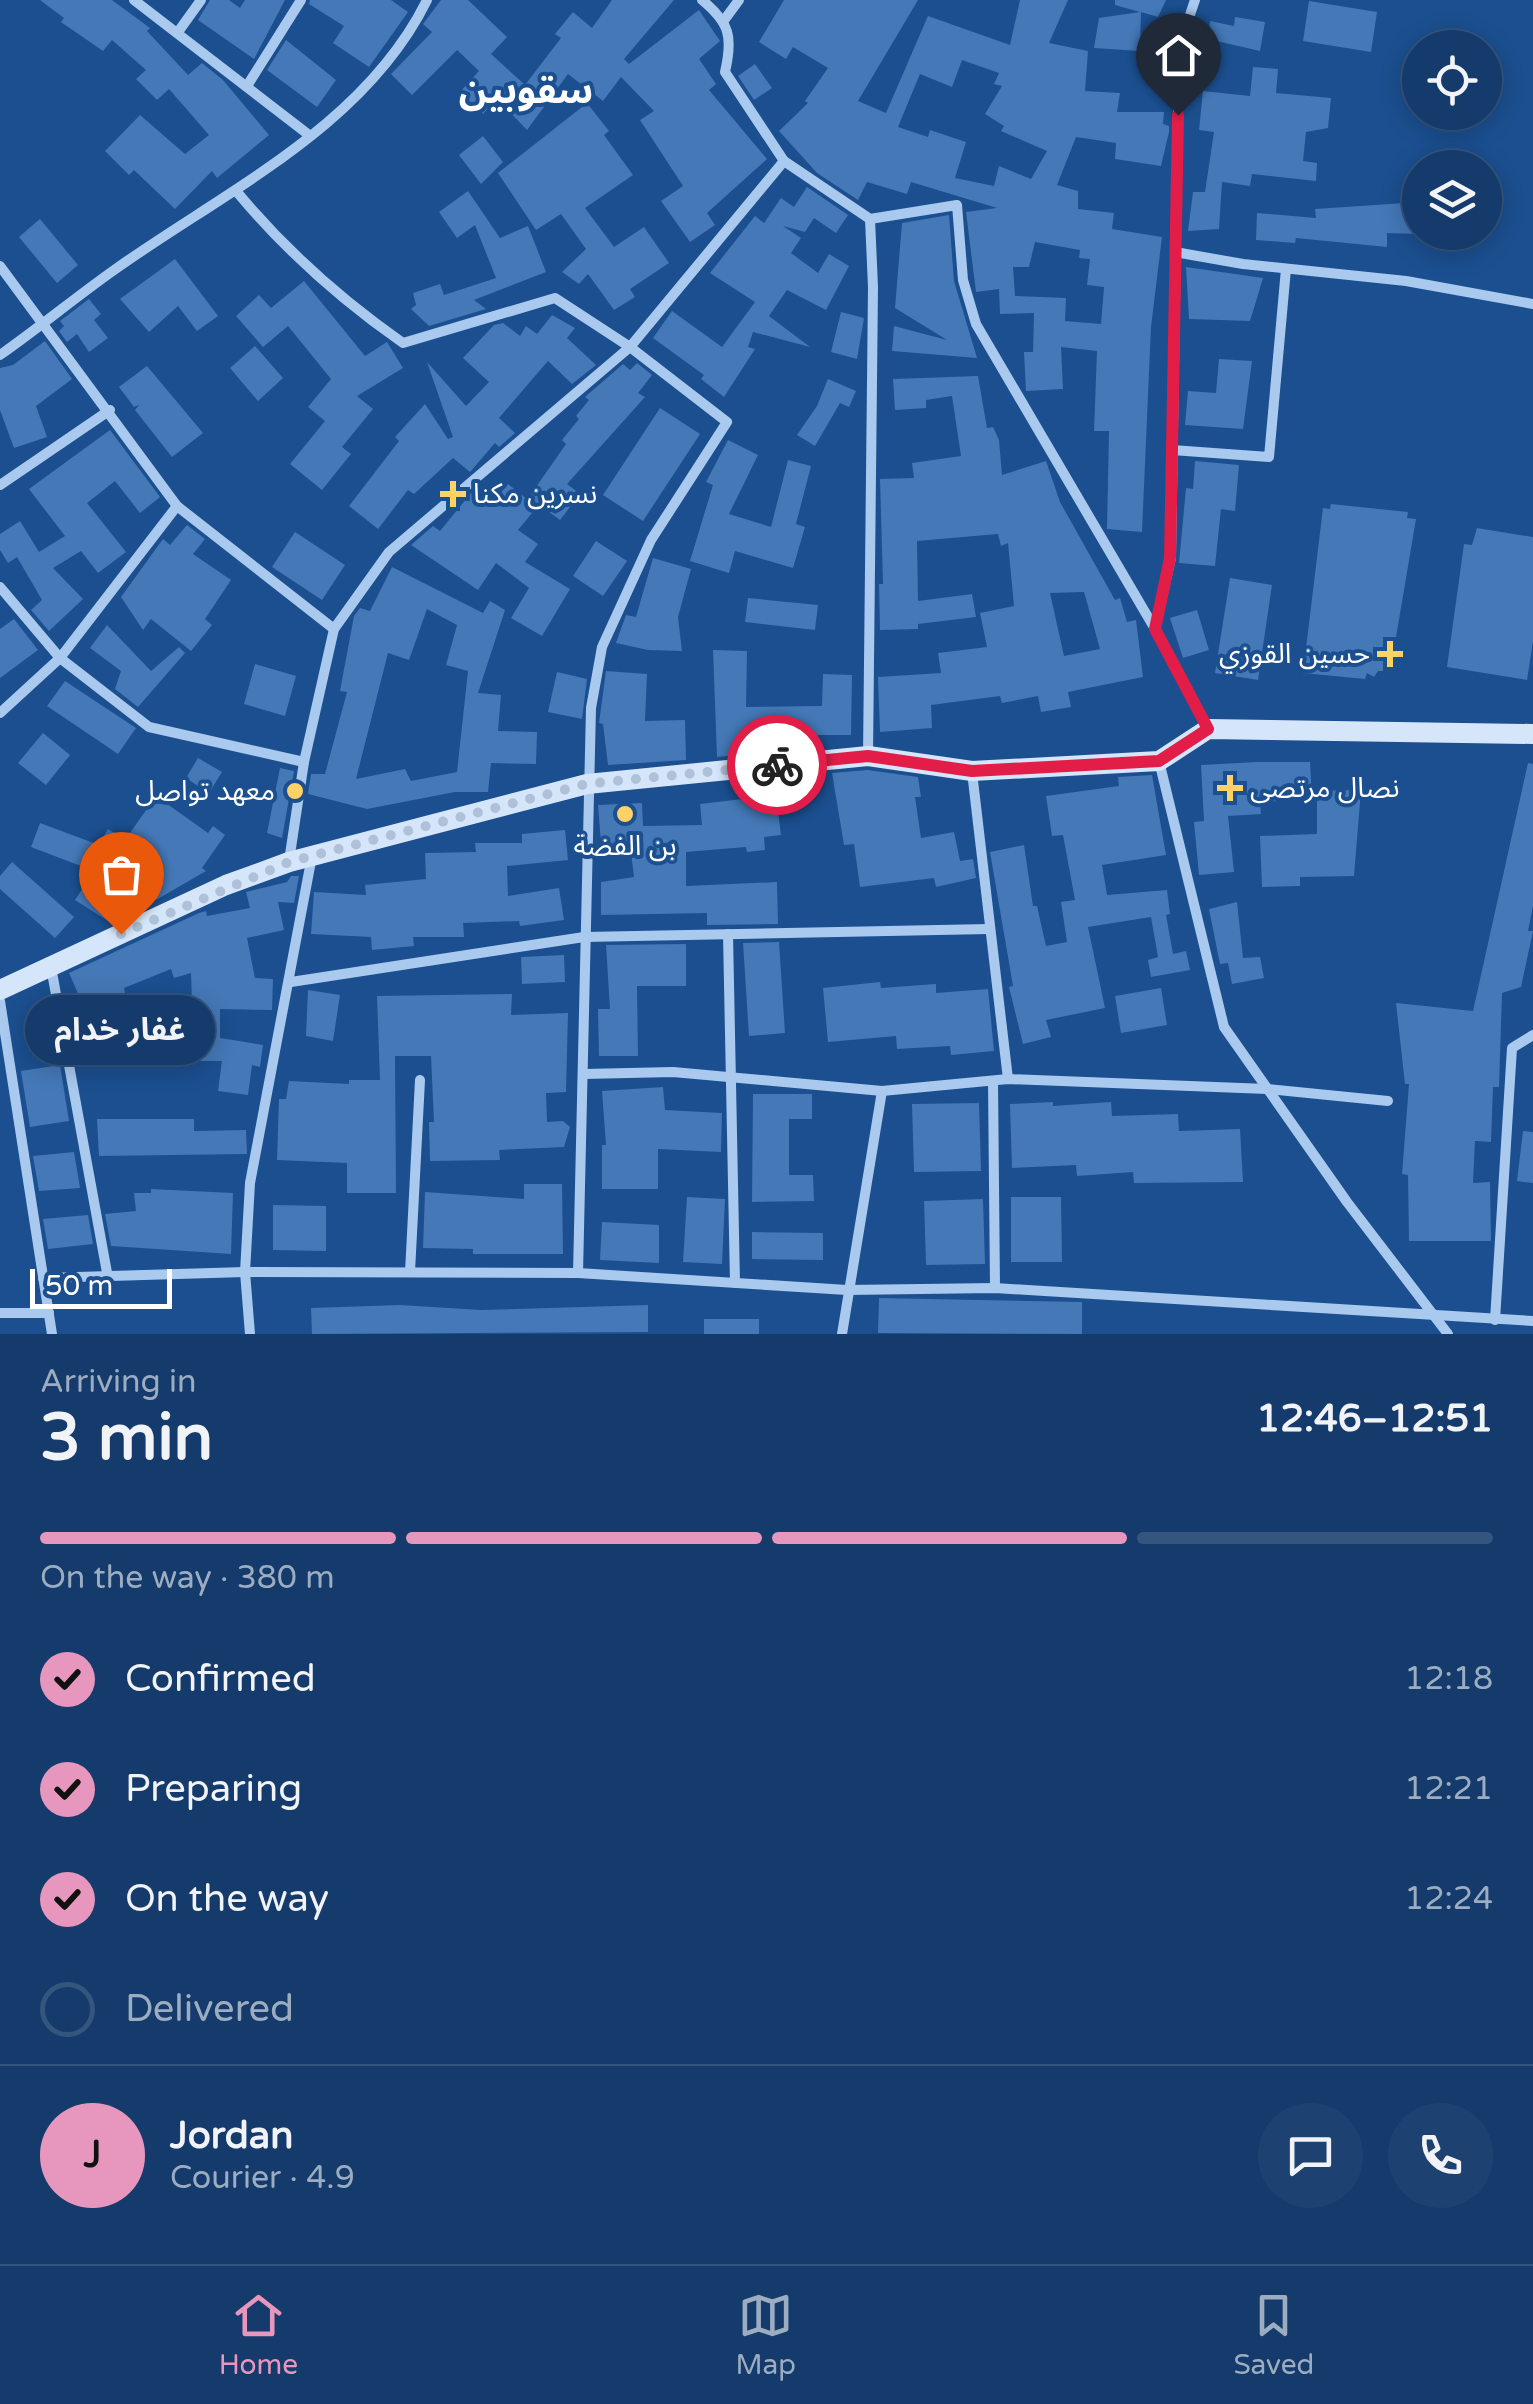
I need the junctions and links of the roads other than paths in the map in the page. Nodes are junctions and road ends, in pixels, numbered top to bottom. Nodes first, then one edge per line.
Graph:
1 (134, 0) edge
2 (201, 0) edge
3 (301, 0) edge
4 (427, 0) edge
5 (702, 0) edge
6 (739, 0) edge
7 (1195, 0) edge
8 (726, 20) junction
9 (178, 32) junction
10 (247, 86) junction
11 (309, 135) junction
12 (784, 161) junction
13 (238, 192) junction
14 (870, 219) junction
15 (1175, 252) junction
16 (0, 266) edge
17 (1286, 269) junction
18 (1533, 304) edge
19 (45, 323) junction
20 (630, 347) junction
21 (0, 355) edge
22 (110, 410) junction
23 (1172, 450) junction
24 (0, 485) edge
25 (178, 506) junction
26 (0, 588) edge
27 (334, 629) junction
28 (1155, 629) junction
29 (60, 658) junction
30 (0, 713) edge
31 (1208, 729) junction
32 (1533, 734) edge
33 (868, 756) junction
34 (1159, 761) junction
35 (304, 762) junction
36 (972, 771) junction
37 (586, 784) junction
38 (312, 855) junction
39 (289, 862) junction
40 (989, 929) junction
41 (728, 934) junction
42 (584, 937) junction
43 (51, 966) junction
44 (292, 982) junction
45 (0, 990) edge
46 (0, 1001) edge
47 (1533, 1035) edge
48 (584, 1074) junction
49 (731, 1077) junction
50 (1008, 1079) junction
51 (420, 1080) dead end
52 (993, 1080) junction
53 (1267, 1089) junction
54 (882, 1091) junction
55 (1388, 1101) dead end
56 (246, 1272) junction
57 (410, 1272) junction
58 (578, 1273) junction
59 (43, 1278) junction
60 (108, 1278) junction
61 (735, 1283) junction
62 (995, 1288) junction
63 (847, 1290) junction
64 (0, 1313) edge
65 (48, 1313) junction
66 (1439, 1319) junction
67 (1495, 1320) junction
68 (1533, 1321) edge
69 (52, 1334) edge
70 (250, 1334) edge
71 (842, 1334) edge
72 (1448, 1334) edge

1 - 9 street
2 - 9 street
3 - 10 street
4 - 11 street
5 - 8 street
6 - 8 street
7 - 15 street
8 - 12 street
9 - 10 street
10 - 11 street
11 - 13 street
12 - 14 street
12 - 20 street
13 - 19 street
13 - 20 street
14 - 28 street
14 - 33 street
15 - 17 street
15 - 23 street
16 - 19 street
17 - 18 street
17 - 23 street
19 - 21 street
19 - 22 street
20 - 27 street
20 - 37 street
22 - 24 street
22 - 25 street
23 - 28 street
25 - 27 street
25 - 29 street
26 - 29 street
27 - 35 street
28 - 31 street
29 - 30 street
29 - 35 street
31 - 32 street
31 - 34 street
33 - 36 street
33 - 37 street
34 - 36 street
34 - 53 street
35 - 39 street
36 - 40 street
37 - 38 street
37 - 42 street
38 - 39 street
38 - 44 street
39 - 43 street
40 - 41 street
40 - 50 street
41 - 42 street
41 - 49 street
42 - 44 street
42 - 48 street
43 - 45 street
43 - 60 street
44 - 56 street
46 - 59 street
47 - 67 street
48 - 49 street
48 - 58 street
49 - 54 street
49 - 61 street
50 - 52 street
50 - 53 street
51 - 57 street
52 - 54 street
52 - 62 street
53 - 55 street
53 - 66 street
54 - 63 street
56 - 57 street
56 - 60 street
56 - 70 street
57 - 58 street
58 - 61 street
59 - 60 street
59 - 65 street
61 - 63 street
62 - 63 street
62 - 66 street
63 - 71 street
64 - 65 street
65 - 69 street
66 - 67 street
66 - 72 street
67 - 68 street

